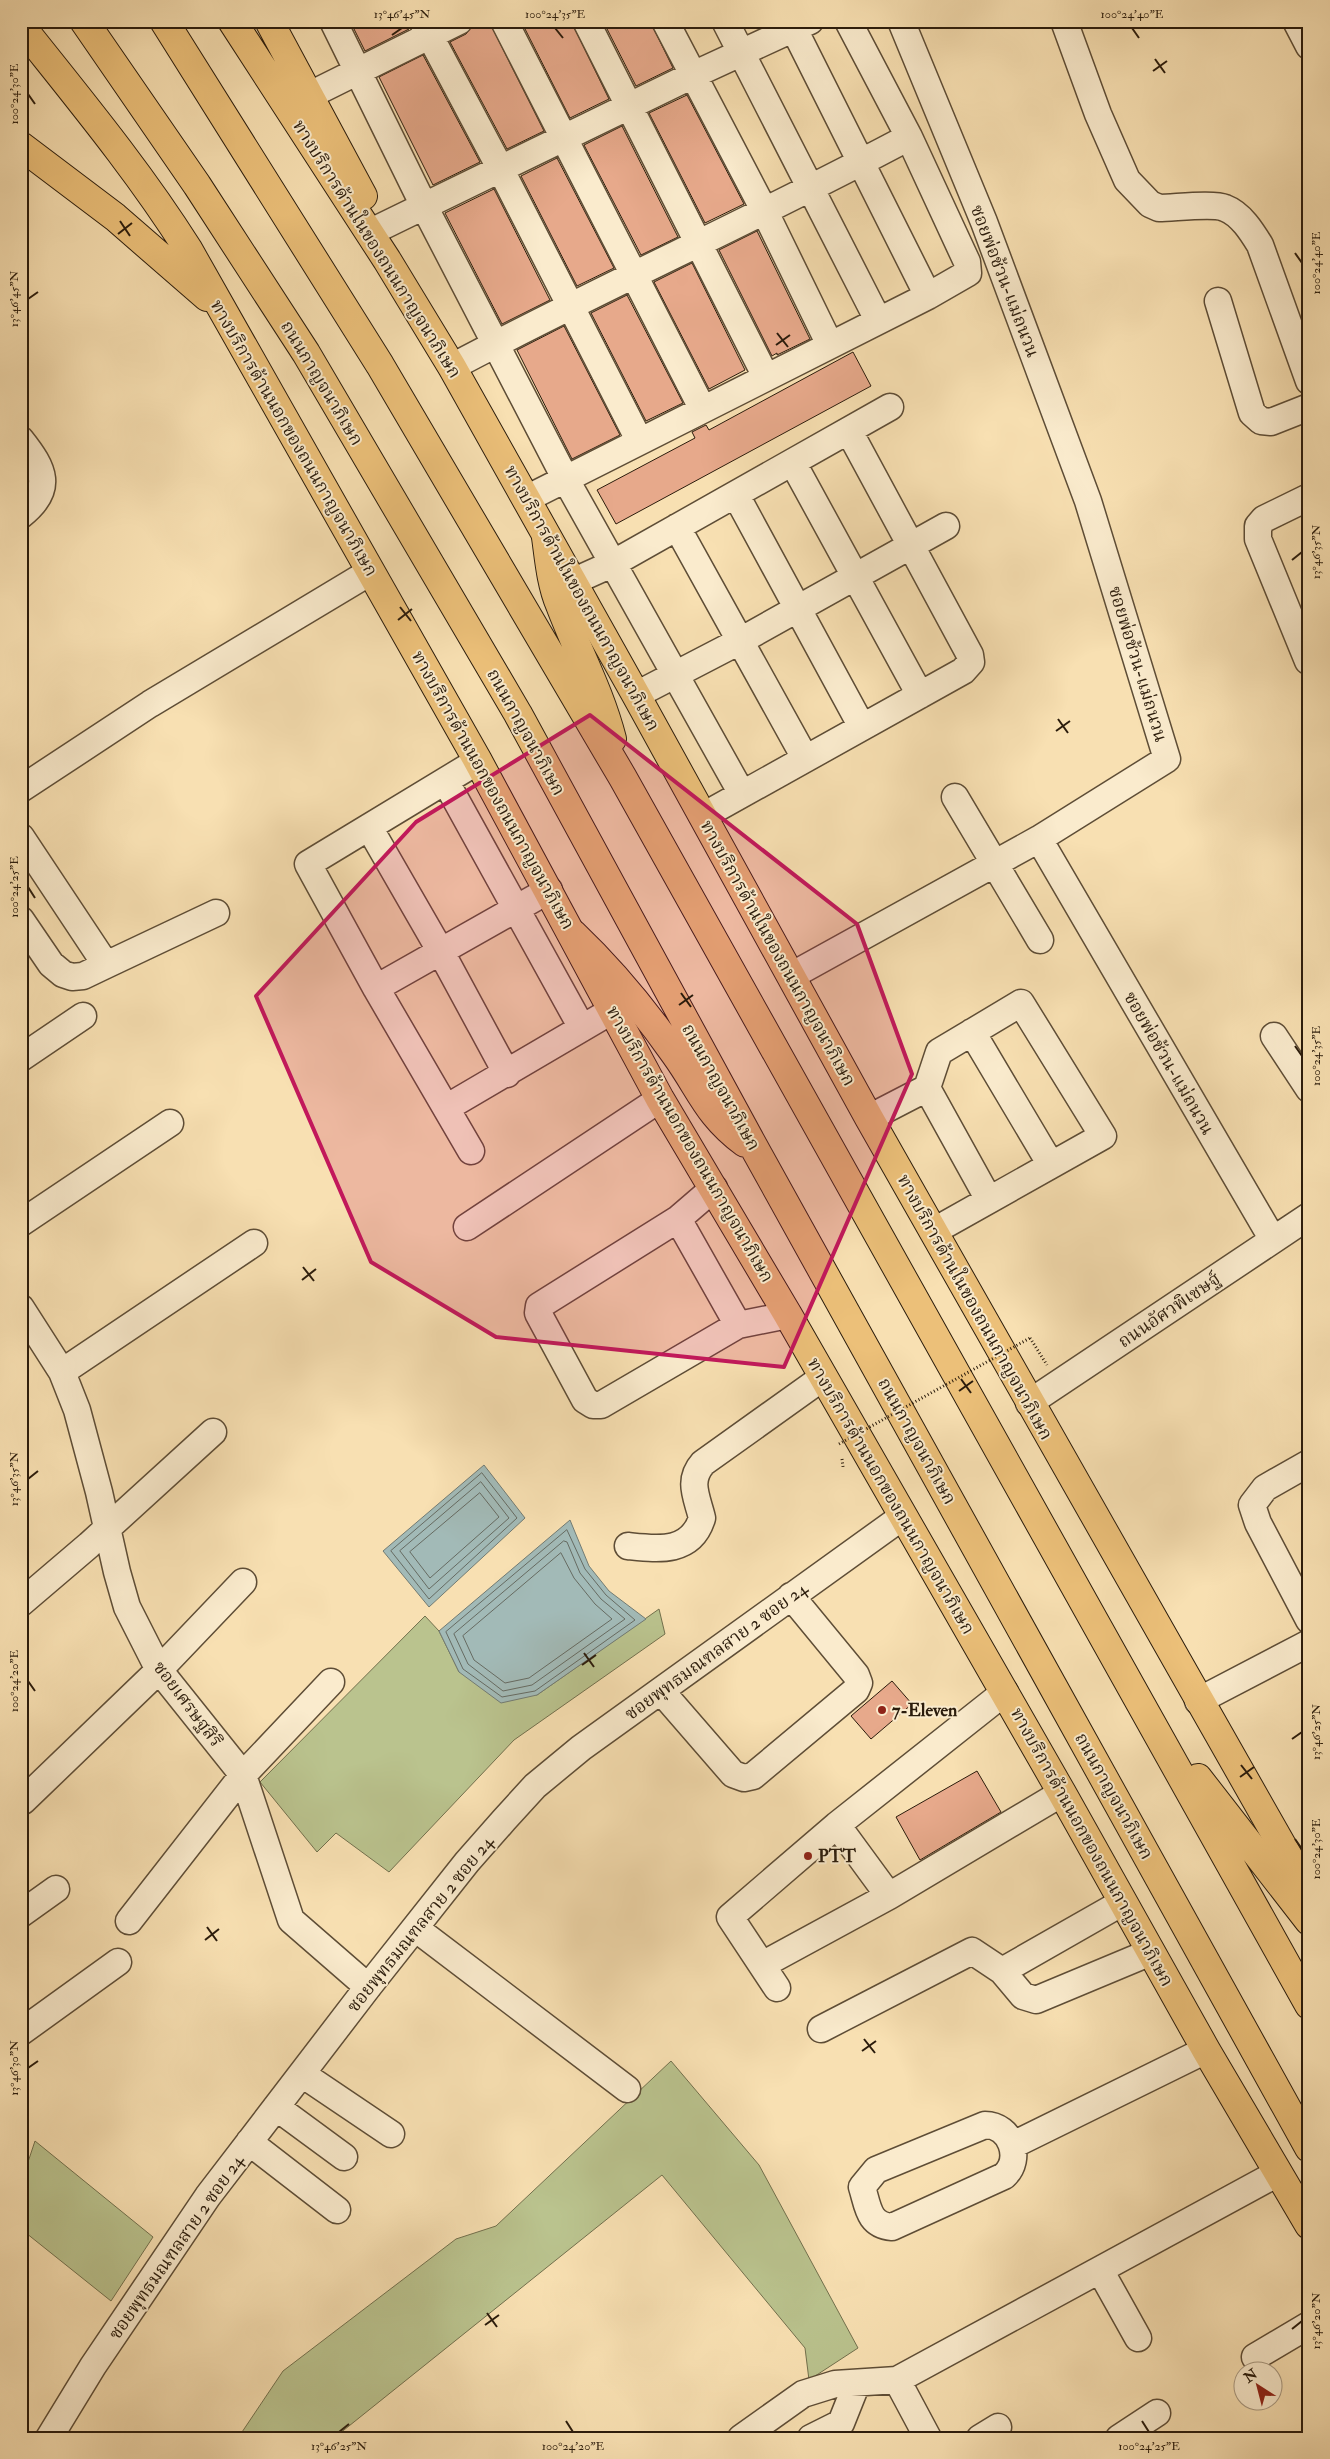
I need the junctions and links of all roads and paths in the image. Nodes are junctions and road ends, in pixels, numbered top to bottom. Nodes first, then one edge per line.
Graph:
1 (84, 21) edge
2 (164, 21) edge
3 (232, 21) edge
4 (269, 21) edge
5 (333, 21) edge
6 (459, 21) edge
7 (504, 21) edge
8 (586, 21) edge
9 (665, 21) edge
10 (725, 21) edge
11 (848, 21) edge
12 (901, 21) edge
13 (1064, 21) edge
14 (1296, 21) edge
15 (798, 24) edge
16 (21, 26) edge
17 (426, 28) edge
18 (1309, 46) edge
19 (741, 53) junction
20 (357, 71) junction
21 (693, 75) junction
22 (310, 94) junction
23 (630, 107) junction
24 (909, 138) junction
25 (565, 139) junction
26 (21, 146) edge
27 (862, 163) junction
28 (500, 168) junction
29 (811, 189) junction
30 (424, 206) junction
31 (765, 212) junction
32 (377, 229) junction
33 (698, 243) junction
34 (387, 260) junction
35 (635, 276) junction
36 (928, 296) junction
37 (1218, 301) dead end
38 (570, 307) junction
39 (221, 310) junction
40 (878, 320) junction
41 (495, 344) junction
42 (830, 345) junction
43 (452, 367) junction
44 (766, 377) junction
45 (1309, 382) edge
46 (890, 407) dead end
47 (1309, 407) edge
48 (702, 408) junction
49 (849, 432) junction
50 (21, 440) edge
51 (638, 440) junction
52 (793, 463) junction
53 (565, 478) junction
54 (736, 494) junction
55 (1309, 497) edge
56 (526, 498) junction
57 (21, 515) edge
58 (946, 526) dead end
59 (677, 528) junction
60 (546, 537) junction
61 (910, 547) junction
62 (612, 564) junction
63 (370, 572) junction
64 (856, 577) junction
65 (572, 582) junction
66 (799, 608) junction
67 (740, 641) junction
68 (1308, 661) edge
69 (676, 675) junction
70 (636, 695) junction
71 (920, 695) junction
72 (862, 727) junction
73 (805, 758) junction
74 (478, 761) junction
75 (623, 778) junction
76 (24, 780) edge
77 (446, 782) junction
78 (742, 794) junction
79 (955, 797) dead end
80 (703, 816) junction
81 (369, 827) junction
82 (21, 837) edge
83 (1039, 839) junction
84 (994, 863) junction
85 (549, 890) junction
86 (515, 908) junction
87 (216, 913) dead end
88 (21, 920) edge
89 (573, 934) junction
90 (1040, 940) dead end
91 (441, 952) junction
92 (106, 966) junction
93 (791, 976) junction
94 (376, 988) junction
95 (613, 1010) junction
96 (83, 1016) dead end
97 (582, 1028) junction
98 (972, 1032) junction
99 (1274, 1036) dead end
100 (21, 1058) edge
101 (507, 1074) junction
102 (927, 1088) junction
103 (1309, 1089) edge
104 (660, 1099) junction
105 (446, 1108) junction
106 (869, 1118) junction
107 (170, 1123) dead end
108 (471, 1151) dead end
109 (756, 1152) junction
110 (1051, 1165) junction
111 (714, 1188) junction
112 (989, 1200) junction
113 (1309, 1216) edge
114 (678, 1219) junction
115 (21, 1223) edge
116 (467, 1227) dead end
117 (934, 1231) junction
118 (1273, 1240) junction
119 (254, 1243) dead end
120 (21, 1308) edge
121 (788, 1315) junction
122 (738, 1325) junction
123 (1049, 1368) dead end
124 (62, 1372) junction
125 (822, 1378) junction
126 (1029, 1403) junction
127 (212, 1432) dead end
128 (838, 1444) dead end
129 (1309, 1463) edge
130 (902, 1518) junction
131 (106, 1529) junction
132 (628, 1546) dead end
133 (242, 1582) dead end
134 (791, 1596) junction
135 (21, 1603) edge
136 (1309, 1620) edge
137 (1309, 1643) edge
138 (159, 1670) junction
139 (331, 1682) dead end
140 (661, 1691) junction
141 (1004, 1692) junction
142 (1198, 1701) junction
143 (1142, 1706) junction
144 (243, 1775) junction
145 (1062, 1793) junction
146 (23, 1801) dead end
147 (837, 1825) junction
148 (56, 1889) dead end
149 (1309, 1893) edge
150 (889, 1896) junction
151 (1123, 1902) junction
152 (21, 1914) edge
153 (129, 1921) dead end
154 (1309, 1921) edge
155 (415, 1928) junction
156 (1151, 1952) junction
157 (118, 1962) dead end
158 (762, 1966) junction
159 (1002, 1971) junction
160 (368, 1987) junction
161 (777, 1988) dead end
162 (1309, 2004) edge
163 (821, 2029) dead end
164 (21, 2032) edge
165 (1206, 2050) junction
166 (302, 2074) junction
167 (628, 2089) dead end
168 (276, 2107) junction
169 (391, 2134) dead end
170 (249, 2142) junction
171 (1013, 2145) junction
172 (1309, 2148) edge
173 (344, 2157) dead end
174 (1278, 2173) junction
175 (337, 2210) dead end
176 (1309, 2225) edge
177 (1100, 2270) junction
178 (1309, 2325) edge
179 (1138, 2338) dead end
180 (1255, 2358) dead end
181 (897, 2380) junction
182 (857, 2382) junction
183 (1157, 2413) dead end
184 (847, 2430) edge
185 (49, 2438) edge
186 (741, 2438) edge
187 (811, 2438) edge
188 (928, 2438) edge
189 (1119, 2438) edge

1 - 109 main road, ถนนกาญจนาภิเษก
2 - 75 main road
3 - 34 main road, ทางบริการด้านในของถนนกาญจนาภิเษก
4 - 22 main road
5 - 20 street
6 - 17 street
7 - 25 street
8 - 23 street
9 - 21 street
10 - 19 street
11 - 24 street
12 - 83 street, ซอยพ่อช้วน-แม่ถนวน
13 - 45 street
14 - 18 street
15 - 19 street
15 - 27 street
16 - 39 main road, ทางบริการด้านนอกของถนนกาญจนาภิเษก
17 - 20 street
17 - 28 street
19 - 21 street
19 - 29 street
20 - 22 street
20 - 30 street
21 - 23 street
21 - 31 street
22 - 32 main road
23 - 25 street
23 - 33 street
24 - 27 street
24 - 36 street
25 - 28 street
25 - 35 street
26 - 39 main road
27 - 29 street
27 - 36 street
28 - 30 street
28 - 38 street
29 - 31 street
29 - 40 street
30 - 32 street
30 - 41 street
31 - 33 street
31 - 42 street
32 - 34 main road
33 - 35 street
33 - 44 street
34 - 43 main road, ทางบริการด้านในของถนนกาญจนาภิเษก
35 - 38 street
35 - 48 street
36 - 40 street
37 - 47 street
38 - 41 street
38 - 51 street
39 - 63 main road, ทางบริการด้านนอกของถนนกาญจนาภิเษก
40 - 42 street
41 - 43 street
41 - 53 street
42 - 44 street
43 - 56 main road, ทางบริการด้านในของถนนกาญจนาภิเษก
44 - 48 street
46 - 49 street
48 - 51 street
49 - 52 street
49 - 61 street
50 - 57 street
51 - 53 street
52 - 54 street
52 - 64 street
53 - 56 street
53 - 62 street
54 - 59 street
54 - 66 street
55 - 68 street
56 - 60 main road, ทางบริการด้านในของถนนกาญจนาภิเษก
58 - 61 street
59 - 62 street
59 - 67 street
60 - 65 main road, ทางบริการด้านในของถนนกาญจนาภิเษก
60 - 75 main road
61 - 64 street
61 - 71 street
62 - 65 street
62 - 69 street
63 - 74 main road, ทางบริการด้านนอกของถนนกาญจนาภิเษก
63 - 76 street
64 - 66 street
64 - 71 street
65 - 70 main road, ทางบริการด้านในของถนนกาญจนาภิเษก
66 - 67 street
66 - 72 street
67 - 69 street
67 - 73 street
69 - 70 street
69 - 78 street
70 - 80 main road, ทางบริการด้านในของถนนกาญจนาภิเษก
71 - 72 street
72 - 73 street
73 - 78 street
74 - 77 street
74 - 85 main road, ทางบริการด้านนอกของถนนกาญจนาภิเษก
75 - 143 main road
77 - 81 street
77 - 86 street
78 - 80 street
79 - 84 street
80 - 93 main road, ทางบริการด้านในของถนนกาญจนาภิเษก
81 - 91 street
81 - 94 street
82 - 92 street
83 - 84 street
83 - 118 street, ซอยพ่อช้วน-แม่ถนวน
84 - 90 street
84 - 93 street
85 - 86 street
85 - 89 main road, ทางบริการด้านนอกของถนนกาญจนาภิเษก
86 - 91 street
86 - 97 street
87 - 92 street
88 - 92 street
89 - 95 main road, ทางบริการด้านนอกของถนนกาญจนาภิเษก
89 - 109 main road
91 - 94 street
91 - 101 street
93 - 106 main road, ทางบริการด้านในของถนนกาญจนาภิเษก
94 - 105 street
95 - 97 street
95 - 104 main road, ทางบริการด้านนอกของถนนกาญจนาภิเษก
96 - 100 street
97 - 101 street
98 - 102 street
98 - 110 street
98 - 110 street
99 - 103 street
101 - 105 street
102 - 106 street
102 - 112 street
104 - 111 main road, ทางบริการด้านนอกของถนนกาญจนาภิเษก
104 - 116 street
105 - 108 street
106 - 117 main road, ทางบริการด้านในของถนนกาญจนาภิเษก
107 - 115 street
109 - 172 main road, ถนนกาญจนาภิเษก
110 - 112 street
111 - 114 street
111 - 121 main road, ทางบริการด้านนอกของถนนกาญจนาภิเษก
112 - 117 street
113 - 118 street, ถนนอัศวพิเชษฐ์
114 - 122 street
114 - 122 street
117 - 126 main road, ทางบริการด้านในของถนนกาญจนาภิเษก
118 - 126 street, ถนนอัศวพิเชษฐ์
119 - 124 street
120 - 124 street, ซอยเศรษฐสิริ
121 - 122 street
121 - 125 main road, ทางบริการด้านนอกของถนนกาญจนาภิเษก
123 - 128 path, bridge
124 - 131 street, ซอยเศรษฐสิริ
125 - 130 main road, ทางบริการด้านนอกของถนนกาญจนาภิเษก
125 - 132 street
126 - 142 main road, ทางบริการด้านในของถนนกาญจนาภิเษก
127 - 131 street
129 - 136 street
130 - 134 street, ซอยพุทธมณฑลสาย 2 ซอย 24
130 - 141 main road, ทางบริการด้านนอกของถนนกาญจนาภิเษก
131 - 135 street
131 - 138 street, ซอยเศรษฐสิริ
133 - 138 street
134 - 140 street, ซอยพุทธมณฑลสาย 2 ซอย 24
134 - 140 street
137 - 142 street
138 - 144 street, ซอยเศรษฐสิริ
138 - 146 street
139 - 144 street
140 - 155 street, ซอยพุทธมณฑลสาย 2 ซอย 24
141 - 145 main road, ทางบริการด้านนอกของถนนกาญจนาภิเษก
141 - 147 street
142 - 149 main road, ทางบริการด้านในของถนนกาญจนาภิเษก
143 - 154 main road
143 - 162 main road
144 - 153 street
144 - 160 street, ซอยเศรษฐสิริ
145 - 150 street
145 - 151 main road, ทางบริการด้านนอกของถนนกาญจนาภิเษก
147 - 150 street
147 - 158 street
148 - 152 street
150 - 158 street
151 - 156 main road, ทางบริการด้านนอกของถนนกาญจนาภิเษก
151 - 159 street
155 - 160 street, ซอยพุทธมณฑลสาย 2 ซอย 24
155 - 167 street
156 - 159 street
156 - 165 main road, ทางบริการด้านนอกของถนนกาญจนาภิเษก
157 - 164 street
158 - 161 street
159 - 163 street
160 - 166 street, ซอยพุทธมณฑลสาย 2 ซอย 24
165 - 171 street
165 - 174 main road, ทางบริการด้านนอกของถนนกาญจนาภิเษก
166 - 168 street, ซอยพุทธมณฑลสาย 2 ซอย 24
166 - 169 street
168 - 170 street, ซอยพุทธมณฑลสาย 2 ซอย 24
168 - 173 street
170 - 175 street
170 - 185 street, ซอยพุทธมณฑลสาย 2 ซอย 24
171 - 171 street
174 - 176 main road, ทางบริการด้านนอกของถนนกาญจนาภิเษก
174 - 177 street
177 - 179 street
177 - 181 street
178 - 180 street
181 - 182 street
181 - 188 street
182 - 184 street
182 - 186 street
183 - 189 street
184 - 187 street

